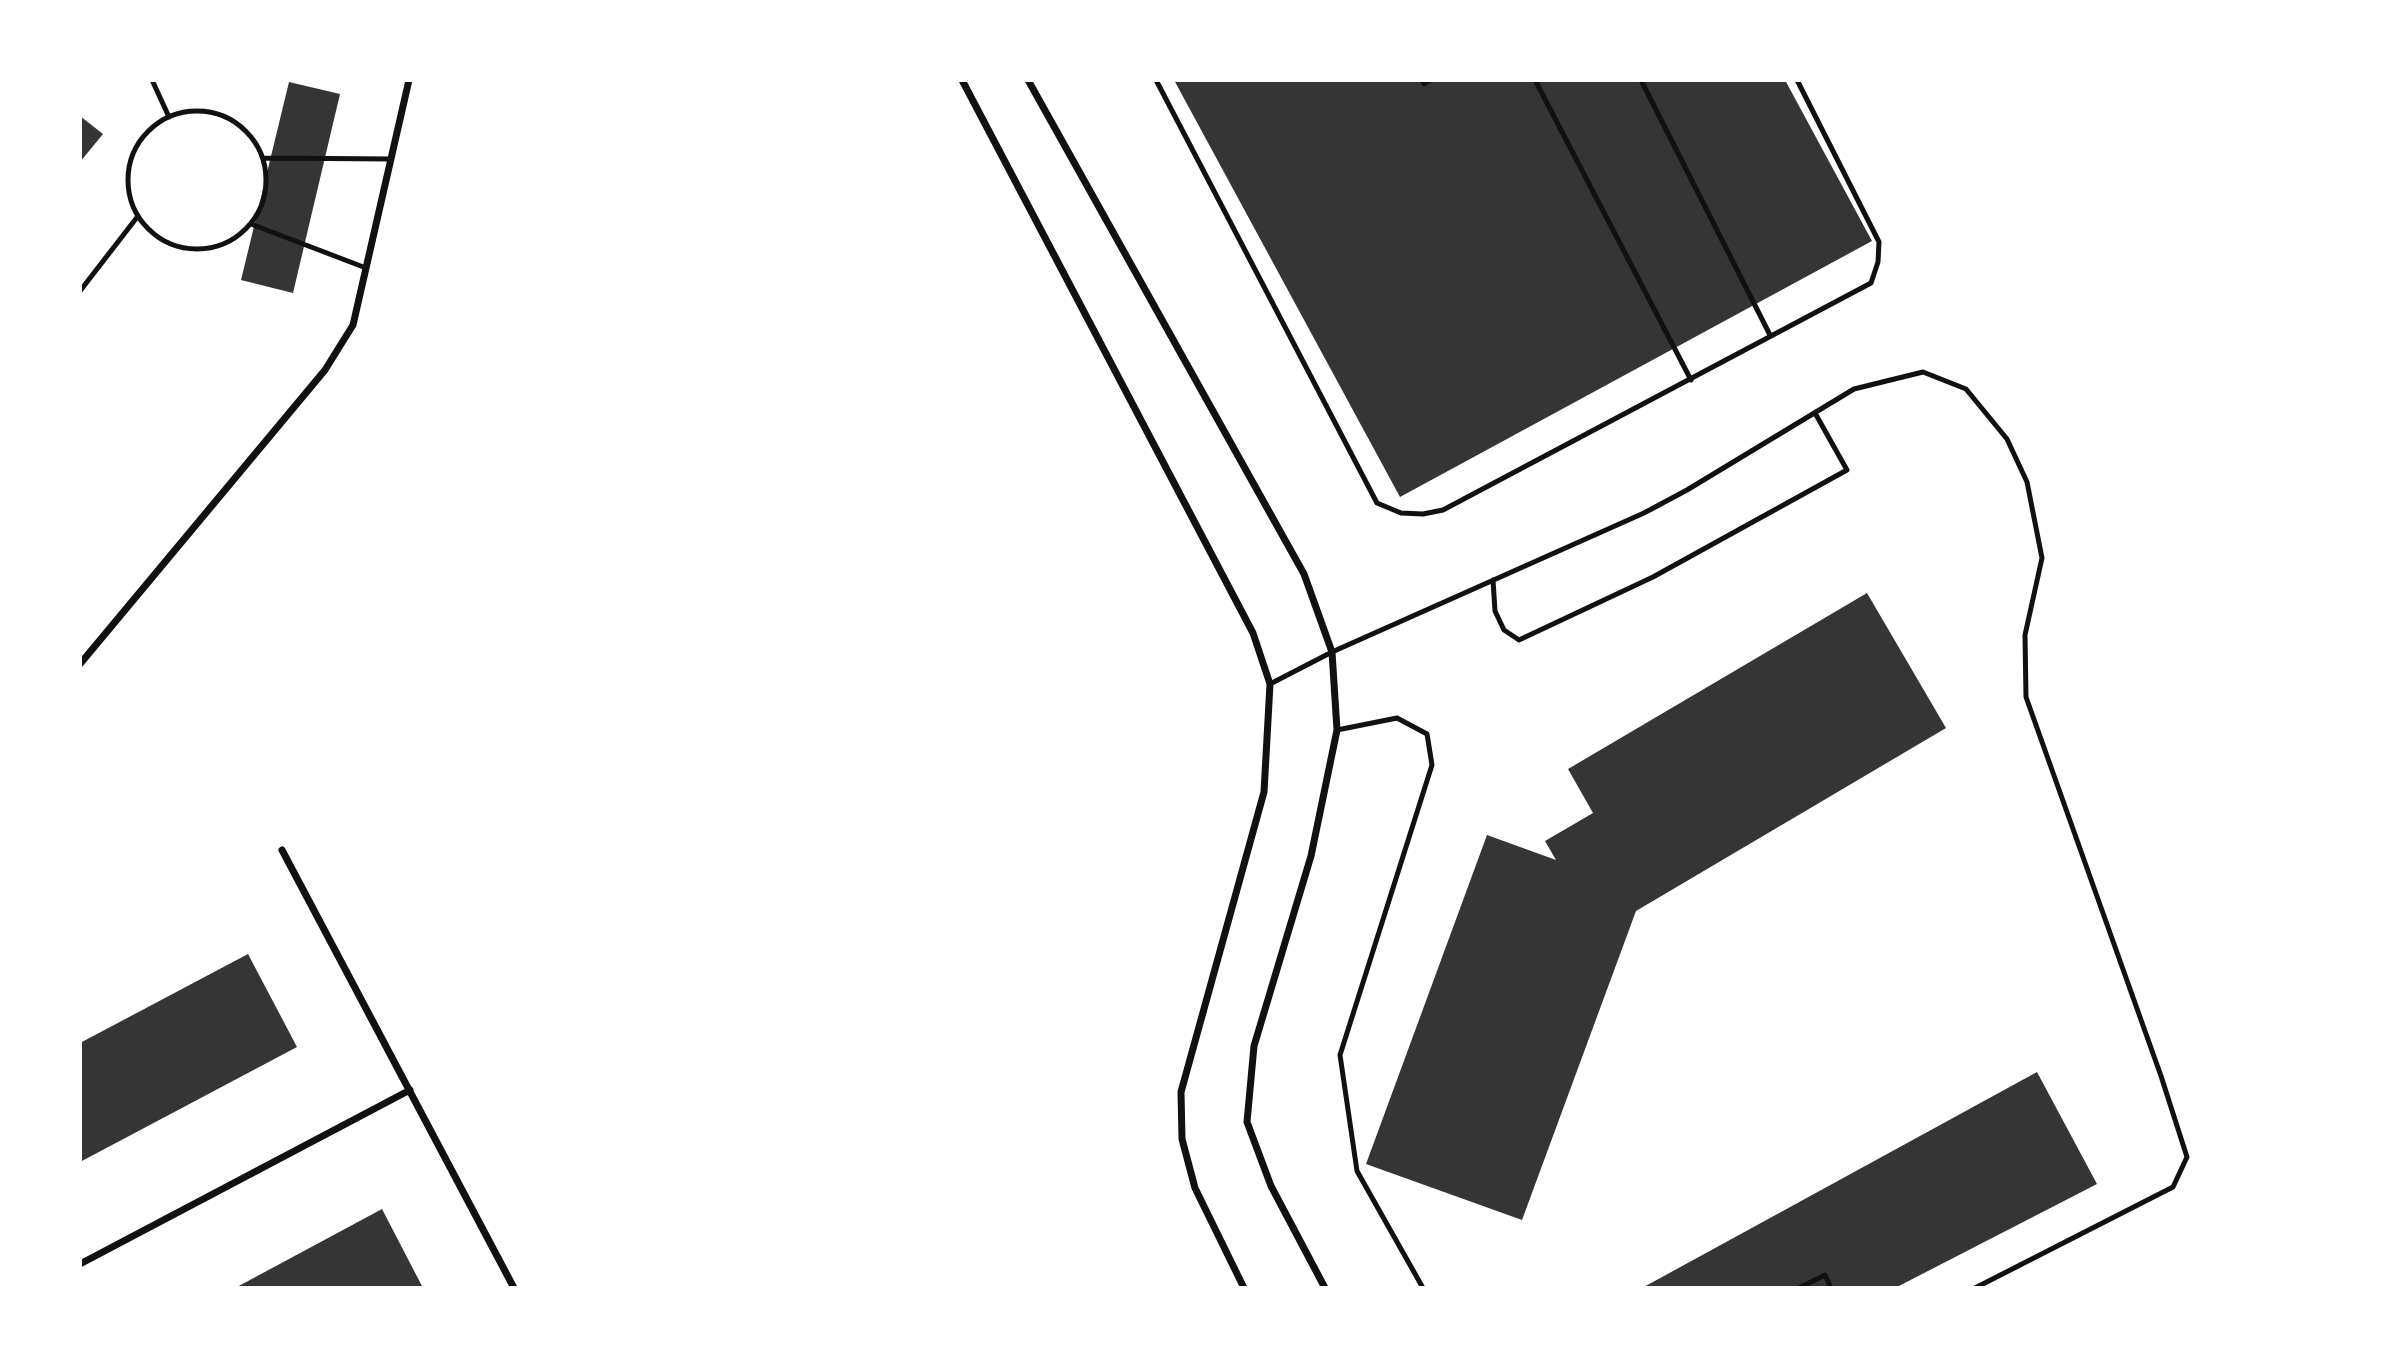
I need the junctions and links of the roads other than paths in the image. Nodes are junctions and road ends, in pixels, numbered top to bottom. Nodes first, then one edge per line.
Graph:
1 (152, 80) edge
2 (409, 80) edge
3 (962, 80) edge
4 (1028, 80) edge
5 (1156, 80) edge
6 (1422, 80) edge
7 (1430, 80) edge
8 (1535, 80) edge
9 (1641, 80) edge
10 (1797, 80) edge
11 (169, 117) junction
12 (264, 158) junction
13 (391, 159) junction
14 (138, 216) junction
15 (251, 224) junction
16 (366, 268) junction
17 (80, 291) edge
18 (1770, 335) junction
19 (1691, 380) junction
20 (1815, 413) junction
21 (1493, 580) junction
22 (1332, 652) junction
23 (80, 664) edge
24 (1270, 684) junction
25 (1337, 730) junction
26 (282, 850) dead end
27 (410, 1090) junction
28 (80, 1264) edge
29 (512, 1287) edge
30 (1244, 1287) edge
31 (1325, 1287) edge
32 (1423, 1287) edge
33 (1800, 1287) edge
34 (1831, 1287) edge
35 (1975, 1287) edge

1 - 11 lane
2 - 13 street
3 - 24 street
4 - 22 street
5 - 19 lane
6 - 7 lane
8 - 19 lane
9 - 18 lane
10 - 18 lane
11 - 12 lane
11 - 14 lane
12 - 13 lane
12 - 15 lane
13 - 16 street
14 - 15 lane
14 - 17 lane
15 - 16 lane
16 - 23 street
18 - 19 lane
20 - 21 lane
20 - 21 lane
20 - 35 lane
21 - 22 lane
22 - 24 lane
22 - 25 street
24 - 30 street
25 - 31 street
25 - 32 lane
26 - 27 street
27 - 28 street
27 - 29 street
33 - 34 lane

